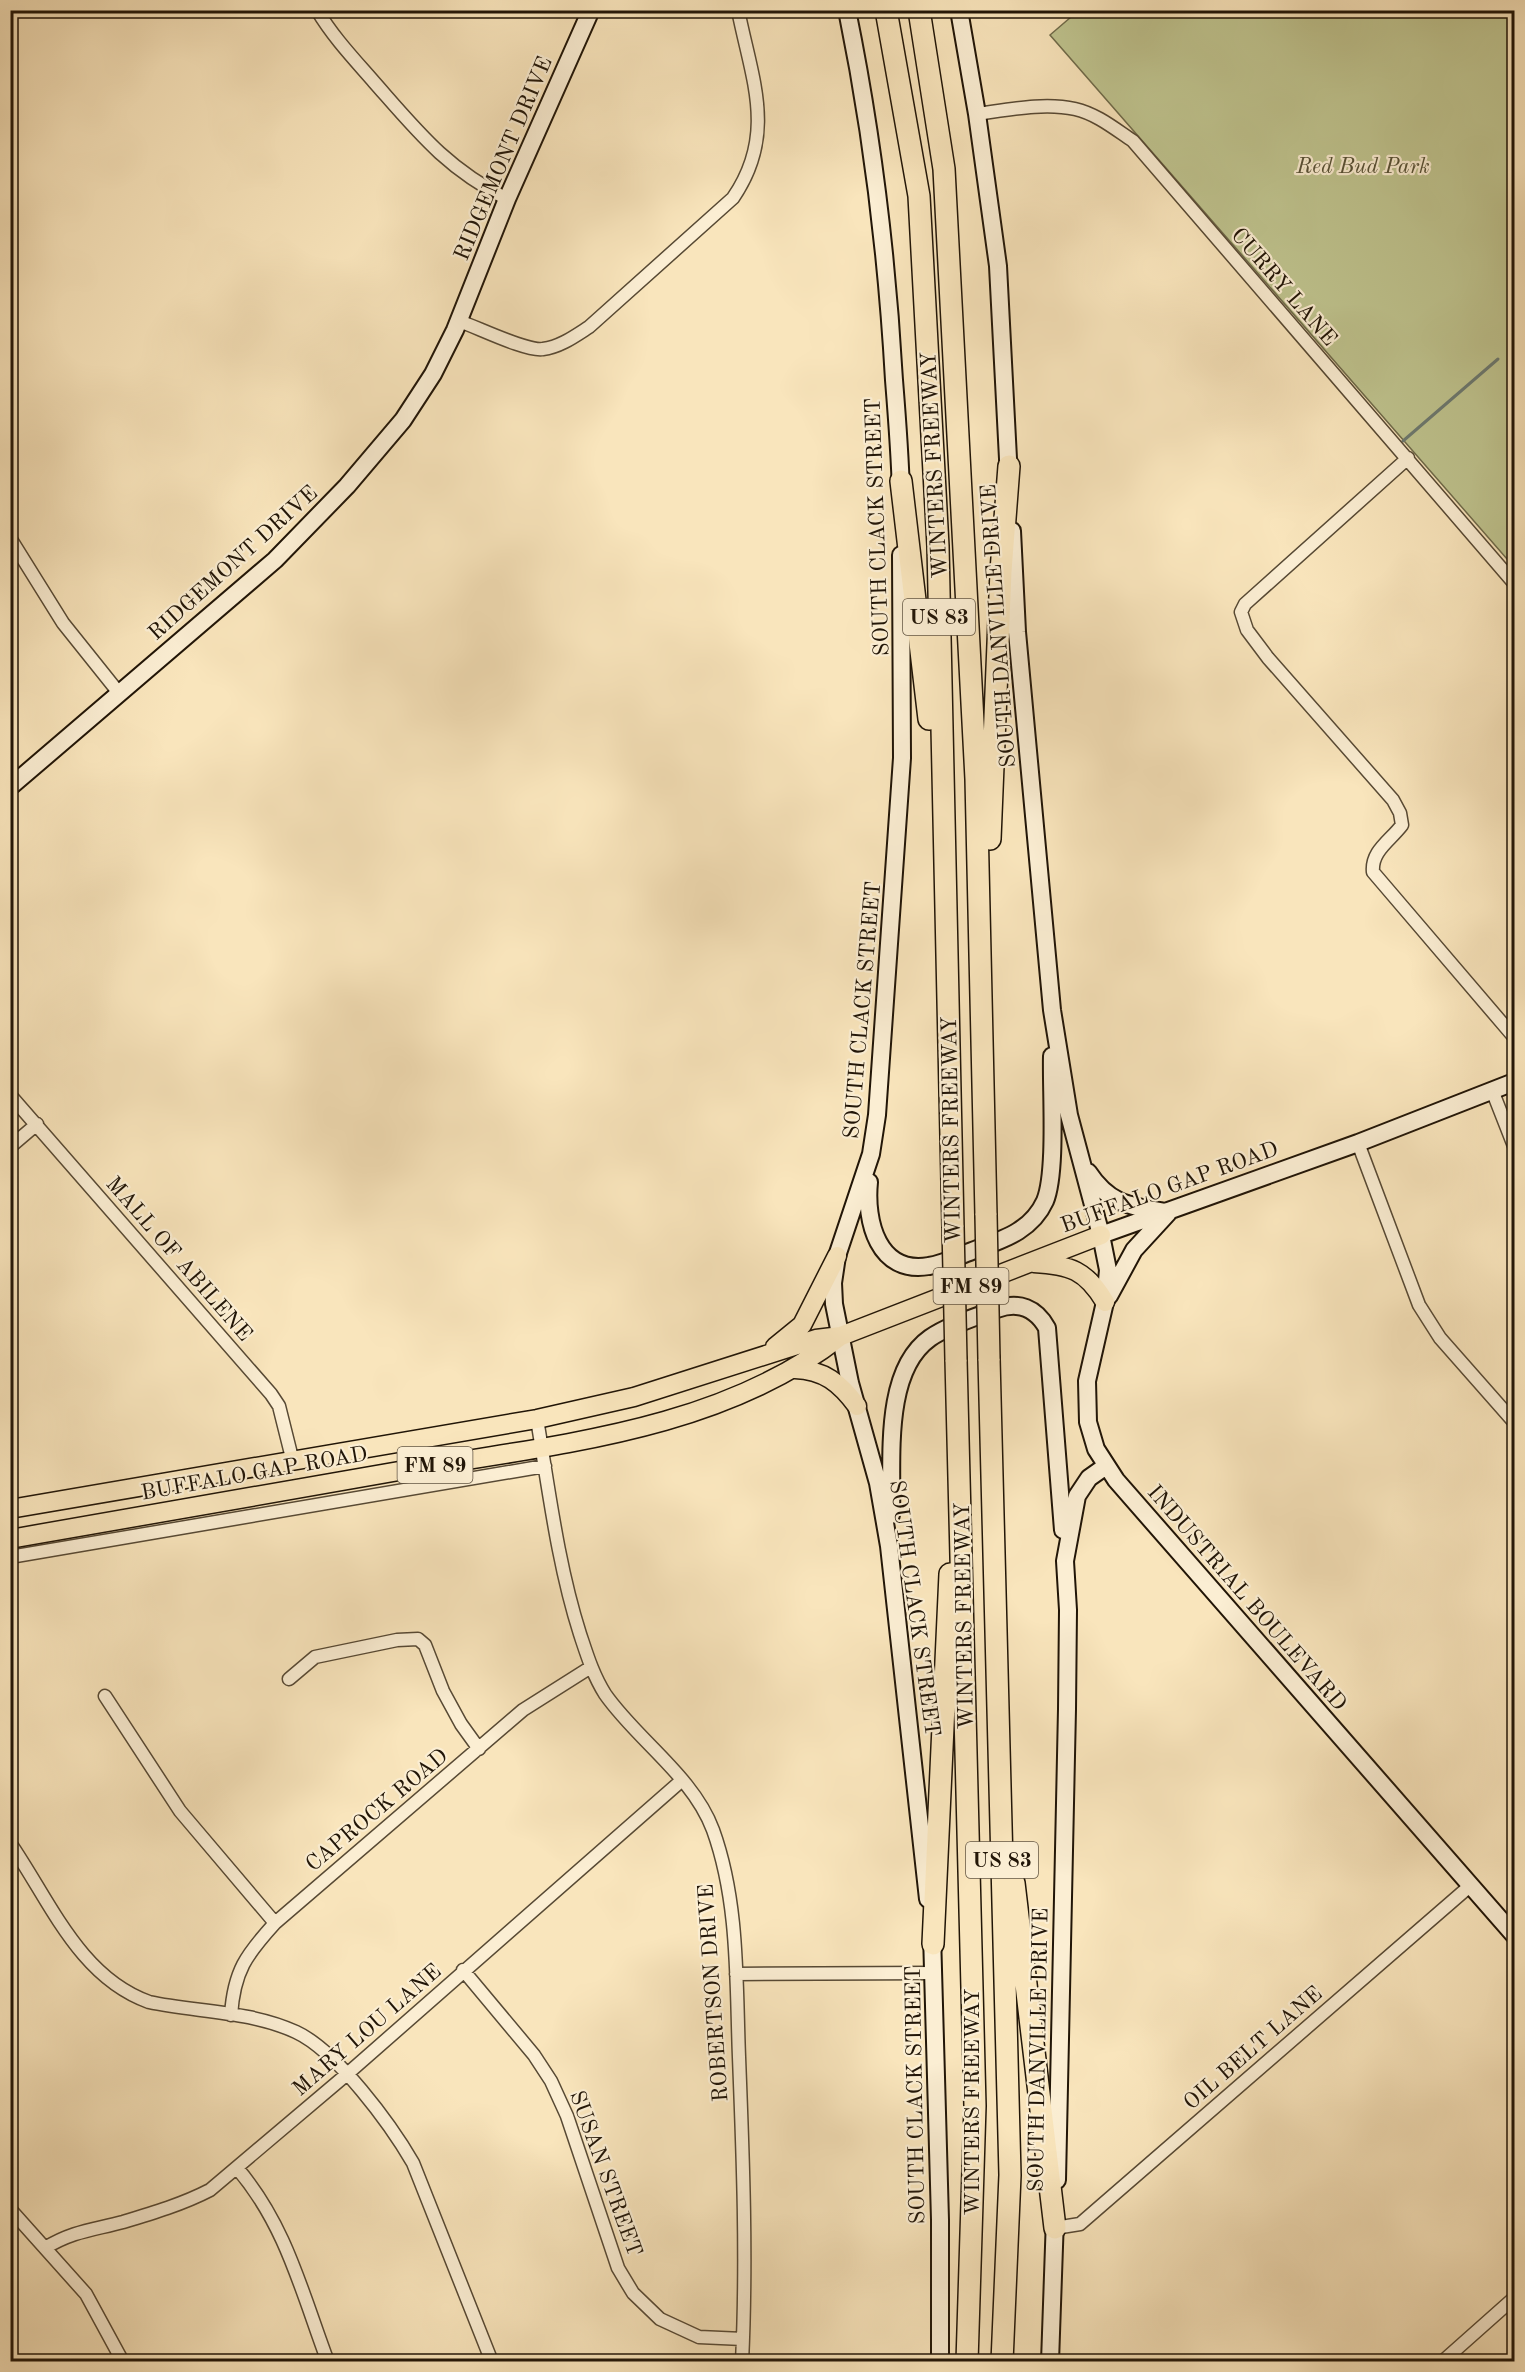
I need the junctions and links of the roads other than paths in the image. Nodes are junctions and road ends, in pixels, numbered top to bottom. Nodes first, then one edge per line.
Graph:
1 (317, 10) edge
2 (591, 10) edge
3 (738, 10) edge
4 (847, 10) edge
5 (886, 10) edge
6 (919, 10) edge
7 (958, 10) edge
8 (976, 114) junction
9 (507, 199) junction
10 (459, 321) junction
11 (1408, 458) junction
12 (1009, 466) junction
13 (901, 481) junction
14 (10, 538) edge
15 (1515, 583) edge
16 (119, 693) junction
17 (10, 787) edge
18 (943, 833) junction
19 (1052, 1010) junction
20 (981, 1020) junction
21 (1515, 1037) edge
22 (1515, 1082) edge
23 (1492, 1090) junction
24 (10, 1095) edge
25 (36, 1124) junction
26 (1358, 1143) junction
27 (1515, 1146) edge
28 (10, 1147) edge
29 (871, 1154) junction
30 (1082, 1161) junction
31 (1168, 1211) junction
32 (1101, 1235) junction
33 (837, 1256) junction
34 (1030, 1263) junction
35 (1105, 1302) junction
36 (841, 1336) junction
37 (770, 1352) junction
38 (795, 1369) junction
39 (857, 1406) junction
40 (537, 1419) junction
41 (1515, 1422) edge
42 (959, 1430) junction
43 (542, 1446) junction
44 (293, 1462) junction
45 (545, 1466) junction
46 (1106, 1466) junction
47 (266, 1494) junction
48 (10, 1509) edge
49 (10, 1539) edge
50 (890, 1546) junction
51 (10, 1557) edge
52 (1065, 1561) junction
53 (591, 1667) junction
54 (289, 1679) dead end
55 (105, 1696) dead end
56 (479, 1749) junction
57 (1000, 1780) junction
58 (681, 1781) junction
59 (10, 1843) edge
60 (1471, 1885) junction
61 (275, 1923) junction
62 (1515, 1935) edge
63 (933, 1944) junction
64 (463, 1970) junction
65 (934, 1973) junction
66 (736, 1974) junction
67 (231, 2015) junction
68 (346, 2075) junction
69 (237, 2168) junction
70 (10, 2209) edge
71 (1054, 2228) junction
72 (45, 2248) junction
73 (1515, 2298) edge
74 (743, 2339) junction
75 (123, 2361) edge
76 (328, 2361) edge
77 (492, 2361) edge
78 (742, 2361) edge
79 (940, 2361) edge
80 (967, 2361) edge
81 (1002, 2361) edge
82 (1050, 2361) edge
83 (1442, 2361) edge

1 - 9 street
2 - 9 main road, RIDGEMONT DRIVE
3 - 10 street
4 - 13 main road, SOUTH CLACK STREET
5 - 18 highway, WINTERS FREEWAY / US 83
6 - 20 highway, WINTERS FREEWAY / US 83
7 - 8 main road, SOUTH DANVILLE DRIVE
8 - 11 street, CURRY LANE
8 - 12 main road, SOUTH DANVILLE DRIVE
9 - 10 main road, RIDGEMONT DRIVE
10 - 16 main road, RIDGEMONT DRIVE
11 - 15 street, CURRY LANE
11 - 21 street
12 - 19 main road, SOUTH DANVILLE DRIVE
12 - 20 highway
13 - 18 highway
13 - 29 main road, SOUTH CLACK STREET
14 - 16 street
16 - 17 main road, RIDGEMONT DRIVE
18 - 42 highway, WINTERS FREEWAY / US 83, bridge
19 - 29 main road
19 - 30 main road, SOUTH DANVILLE DRIVE
20 - 57 highway, WINTERS FREEWAY / US 83, bridge
22 - 23 main road, BUFFALO GAP ROAD
23 - 26 main road, BUFFALO GAP ROAD
23 - 27 street
24 - 25 street, MALL OF ABILENE
25 - 28 street
25 - 44 street, MALL OF ABILENE
26 - 31 main road, BUFFALO GAP ROAD
26 - 41 street
29 - 33 main road, SOUTH CLACK STREET
30 - 31 main road
30 - 32 main road, SOUTH DANVILLE DRIVE
31 - 32 main road, BUFFALO GAP ROAD
31 - 35 main road
32 - 34 main road, BUFFALO GAP ROAD / FM 89
32 - 35 main road, INDUSTRIAL BOULEVARD
33 - 36 main road, SOUTH CLACK STREET
33 - 37 main road
34 - 35 main road
34 - 36 main road, BUFFALO GAP ROAD / FM 89
35 - 46 main road, INDUSTRIAL BOULEVARD
36 - 37 main road, BUFFALO GAP ROAD / FM 89
36 - 38 main road, BUFFALO GAP ROAD / FM 89
36 - 39 main road, SOUTH CLACK STREET
37 - 40 main road, BUFFALO GAP ROAD / FM 89
38 - 39 main road
38 - 43 main road, BUFFALO GAP ROAD / FM 89
39 - 50 main road, SOUTH CLACK STREET
40 - 43 street, ROBERTSON DRIVE
40 - 44 main road, BUFFALO GAP ROAD / FM 89
42 - 63 highway
42 - 80 highway, WINTERS FREEWAY / US 83
43 - 45 street, ROBERTSON DRIVE
43 - 47 main road, BUFFALO GAP ROAD / FM 89
44 - 47 main road
44 - 48 main road, BUFFALO GAP ROAD / FM 89
45 - 51 street
45 - 53 street, ROBERTSON DRIVE
46 - 52 main road, SOUTH DANVILLE DRIVE
46 - 60 main road, INDUSTRIAL BOULEVARD
47 - 49 main road, BUFFALO GAP ROAD / FM 89
50 - 52 main road
50 - 63 main road, SOUTH CLACK STREET
52 - 71 main road, SOUTH DANVILLE DRIVE
53 - 56 street, CAPROCK ROAD
53 - 58 street, ROBERTSON DRIVE
54 - 56 street
55 - 61 street
56 - 61 street, CAPROCK ROAD
57 - 71 highway
57 - 81 highway, WINTERS FREEWAY / US 83
58 - 64 street, MARY LOU LANE
58 - 66 street, ROBERTSON DRIVE
59 - 67 street
60 - 62 main road, INDUSTRIAL BOULEVARD
60 - 71 street, OIL BELT LANE
61 - 67 street, CAPROCK ROAD
63 - 65 main road, SOUTH CLACK STREET
64 - 68 street, MARY LOU LANE
64 - 74 street, SUSAN STREET
65 - 66 street
65 - 79 main road, SOUTH CLACK STREET
66 - 74 street, ROBERTSON DRIVE
67 - 68 street
68 - 69 street, MARY LOU LANE
68 - 77 street
69 - 72 street, MARY LOU LANE
69 - 76 street
70 - 72 street
71 - 82 main road, SOUTH DANVILLE DRIVE
72 - 75 street
73 - 83 street
74 - 78 street, ROBERTSON DRIVE

